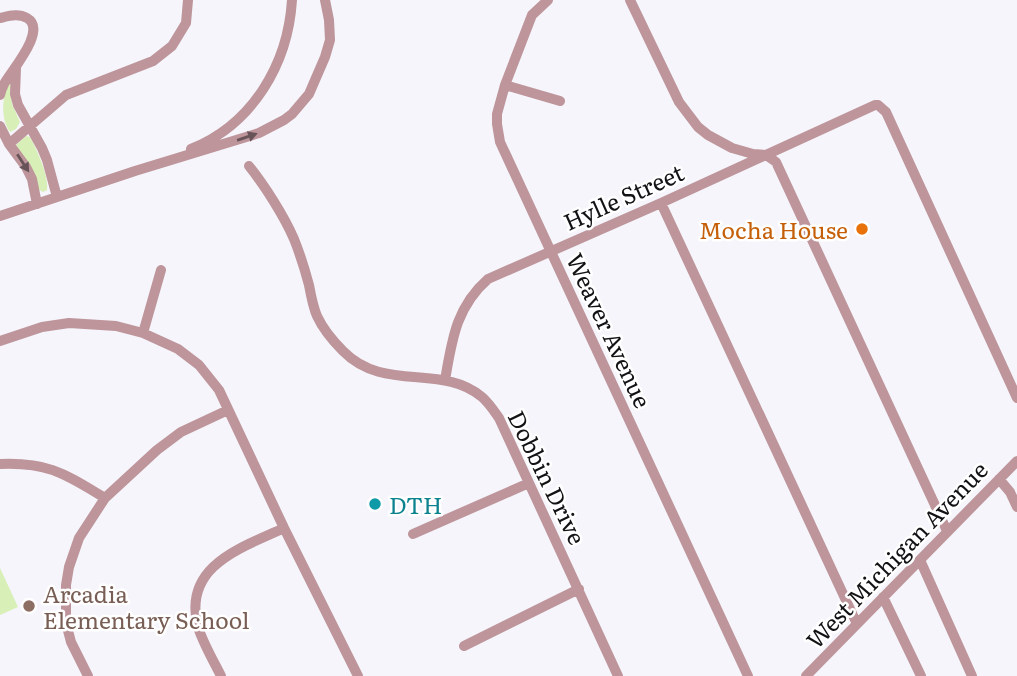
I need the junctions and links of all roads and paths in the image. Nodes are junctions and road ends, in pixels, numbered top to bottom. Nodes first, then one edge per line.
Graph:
1 (188, 0) edge
2 (292, 0) edge
3 (325, 0) edge
4 (548, 0) edge
5 (630, 0) edge
6 (0, 18) edge
7 (16, 68) junction
8 (505, 85) junction
9 (0, 95) edge
10 (559, 102) dead end
11 (0, 126) edge
12 (30, 126) junction
13 (9, 144) junction
14 (766, 155) junction
15 (249, 166) dead end
16 (135, 171) junction
17 (57, 197) junction
18 (661, 203) junction
19 (37, 204) junction
20 (0, 216) edge
21 (551, 251) junction
22 (161, 270) dead end
23 (143, 333) junction
24 (0, 341) edge
25 (445, 380) junction
26 (1017, 398) edge
27 (228, 410) junction
28 (1017, 461) edge
29 (0, 464) edge
30 (999, 480) junction
31 (528, 483) junction
32 (105, 498) junction
33 (1017, 507) edge
34 (284, 528) junction
35 (947, 531) junction
36 (413, 534) dead end
37 (920, 560) junction
38 (579, 590) junction
39 (883, 597) junction
40 (857, 624) junction
41 (464, 646) dead end
42 (88, 676) edge
43 (220, 676) edge
44 (358, 676) edge
45 (618, 676) edge
46 (748, 676) edge
47 (806, 676) edge
48 (921, 676) edge
49 (972, 676) edge

1 - 12 street
2 - 16 street
16 -> 3 street
4 - 8 street, Weaver Avenue
5 - 14 street
6 - 7 street
7 - 9 street
7 - 12 street
8 - 10 street
8 - 21 street, Weaver Avenue
11 - 13 street
12 - 13 street
12 - 17 street
13 -> 19 street
14 - 18 street, Hylle Street
14 - 26 street, Hylle Street
14 - 35 street
15 - 25 street, Dobbin Drive
16 - 17 street
17 - 19 street
18 - 21 street, Hylle Street
18 - 40 street
19 - 20 street
21 - 25 street, Hylle Street
21 - 46 street, Weaver Avenue
22 - 23 street
23 - 24 street
23 - 27 street
25 - 31 street, Dobbin Drive
27 - 32 street
27 - 34 street
28 - 30 street, West Michigan Avenue
29 - 32 street
30 - 33 street
30 - 35 street, West Michigan Avenue
31 - 36 street
31 - 38 street, Dobbin Drive
32 - 42 street
34 - 43 street
34 - 44 street
35 - 37 street, West Michigan Avenue
37 - 39 street, West Michigan Avenue
37 - 49 street
38 - 41 street
38 - 45 street, Dobbin Drive
39 - 40 street, West Michigan Avenue
39 - 48 street
40 - 47 street, West Michigan Avenue

